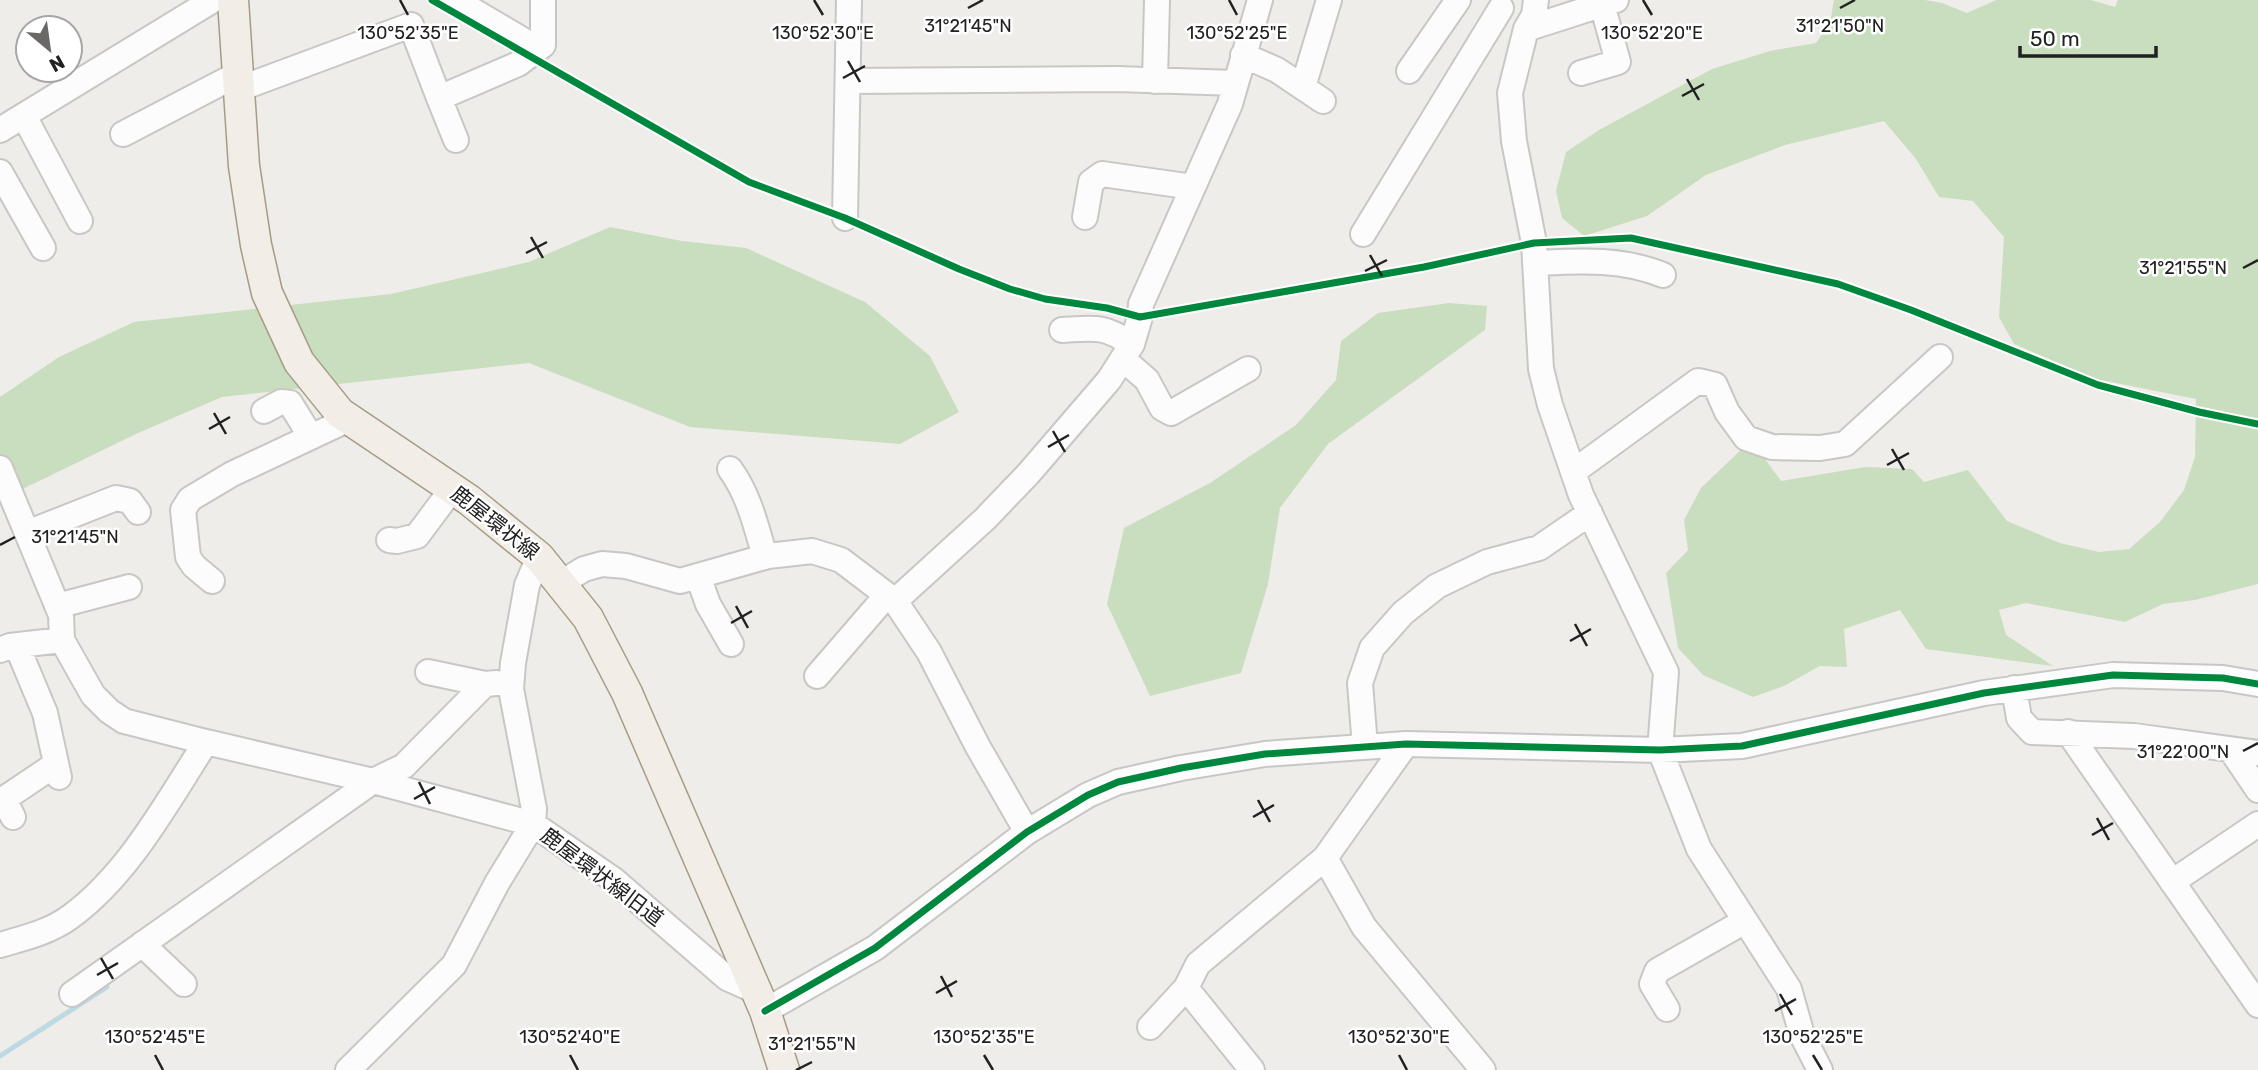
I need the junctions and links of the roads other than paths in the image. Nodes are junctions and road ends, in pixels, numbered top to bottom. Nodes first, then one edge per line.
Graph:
1 (213, 0) edge
2 (233, 0) edge
3 (456, 0) edge
4 (543, 0) edge
5 (849, 0) edge
6 (1157, 0) edge
7 (1259, 0) edge
8 (1329, 0) edge
9 (1458, 0) edge
10 (1467, 0) edge
11 (1609, 2) edge
12 (1501, 8) junction
13 (1532, 15) edge
14 (538, 49) junction
15 (1243, 55) junction
16 (1409, 71) dead end
17 (1581, 73) dead end
18 (1306, 77) dead end
19 (1156, 80) junction
20 (239, 81) junction
21 (849, 81) junction
22 (1235, 83) junction
23 (439, 98) junction
24 (1323, 101) dead end
25 (24, 116) junction
26 (0, 130) edge
27 (123, 134) dead end
28 (456, 140) dead end
29 (0, 172) edge
30 (1194, 187) junction
31 (1085, 217) dead end
32 (845, 218) dead end
33 (80, 221) dead end
34 (1363, 234) dead end
35 (43, 248) dead end
36 (1535, 263) junction
37 (1663, 275) dead end
38 (1062, 330) dead end
39 (1127, 352) junction
40 (1940, 358) dead end
41 (1248, 369) dead end
42 (264, 411) dead end
43 (349, 419) junction
44 (310, 437) junction
45 (0, 468) edge
46 (730, 469) dead end
47 (1573, 472) junction
48 (452, 489) junction
49 (138, 512) dead end
50 (1590, 513) junction
51 (27, 533) junction
52 (389, 540) dead end
53 (539, 557) junction
54 (765, 557) junction
55 (698, 576) junction
56 (212, 581) dead end
57 (562, 583) junction
58 (129, 587) dead end
59 (891, 598) junction
60 (57, 606) junction
61 (62, 640) junction
62 (731, 644) dead end
63 (8, 648) edge
64 (428, 672) dead end
65 (817, 676) dead end
66 (511, 682) junction
67 (485, 684) junction
68 (2258, 684) edge
69 (2014, 688) junction
70 (2068, 732) junction
71 (206, 742) junction
72 (1406, 744) junction
73 (1365, 747) junction
74 (1660, 750) junction
75 (2231, 750) junction
76 (2258, 754) edge
77 (373, 781) junction
78 (2258, 790) edge
79 (13, 817) dead end
80 (533, 824) junction
81 (2258, 824) edge
82 (1027, 832) junction
83 (1325, 858) junction
84 (2172, 882) junction
85 (1745, 921) junction
86 (142, 944) junction
87 (0, 945) edge
88 (184, 984) dead end
89 (1186, 988) junction
90 (72, 994) dead end
91 (761, 1001) junction
92 (2258, 1005) edge
93 (1668, 1009) dead end
94 (1150, 1027) dead end
95 (1479, 1069) edge
96 (348, 1070) edge
97 (785, 1070) edge
98 (1252, 1070) edge
99 (1820, 1070) edge

1 - 25 street
2 - 20 main road, 鹿屋環状線
3 - 14 street
4 - 14 street
5 - 21 street
6 - 19 street
7 - 15 street
8 - 18 street
9 - 16 street
10 - 12 street
11 - 13 street
11 - 17 street
12 - 13 street
12 - 34 street
13 - 36 street
14 - 23 street
15 - 22 street
15 - 24 street
19 - 21 street
19 - 22 street
20 - 23 street
20 - 27 street
20 - 43 main road, 鹿屋環状線
21 - 32 street
22 - 30 street
23 - 28 street
25 - 26 street
25 - 33 street
29 - 35 street
30 - 31 street
30 - 39 street
36 - 37 street
36 - 47 street
38 - 39 street
39 - 41 street
39 - 59 street
40 - 47 street
42 - 44 street
43 - 44 street
43 - 48 main road, 鹿屋環状線
44 - 56 street
45 - 51 street
46 - 54 street
47 - 50 street
48 - 52 street
48 - 53 main road, 鹿屋環状線
49 - 51 street
50 - 73 street
50 - 74 street
51 - 60 street
53 - 57 main road, 鹿屋環状線
53 - 66 street, 鹿屋環状線旧道
54 - 55 street
54 - 59 street
55 - 57 street
55 - 62 street
57 - 91 main road, 鹿屋環状線
58 - 60 street
59 - 65 street
59 - 82 street
60 - 61 street
61 - 63 street
61 - 71 street
63 - 79 street
64 - 67 street
66 - 67 street
66 - 80 street, 鹿屋環状線旧道
67 - 77 street
68 - 69 street
69 - 70 street
69 - 74 street
70 - 75 street
70 - 84 street
71 - 77 street
71 - 87 street
72 - 73 street
72 - 74 street
72 - 83 street
73 - 82 street
74 - 85 street
75 - 76 street
75 - 78 street
77 - 80 street
77 - 86 street
80 - 91 street, 鹿屋環状線旧道
80 - 96 street
81 - 84 street
82 - 91 street
83 - 89 street
83 - 95 street
84 - 92 street
85 - 93 street
85 - 99 street
86 - 88 street
86 - 90 street
89 - 94 street
89 - 98 street
91 - 97 main road, 鹿屋環状線

